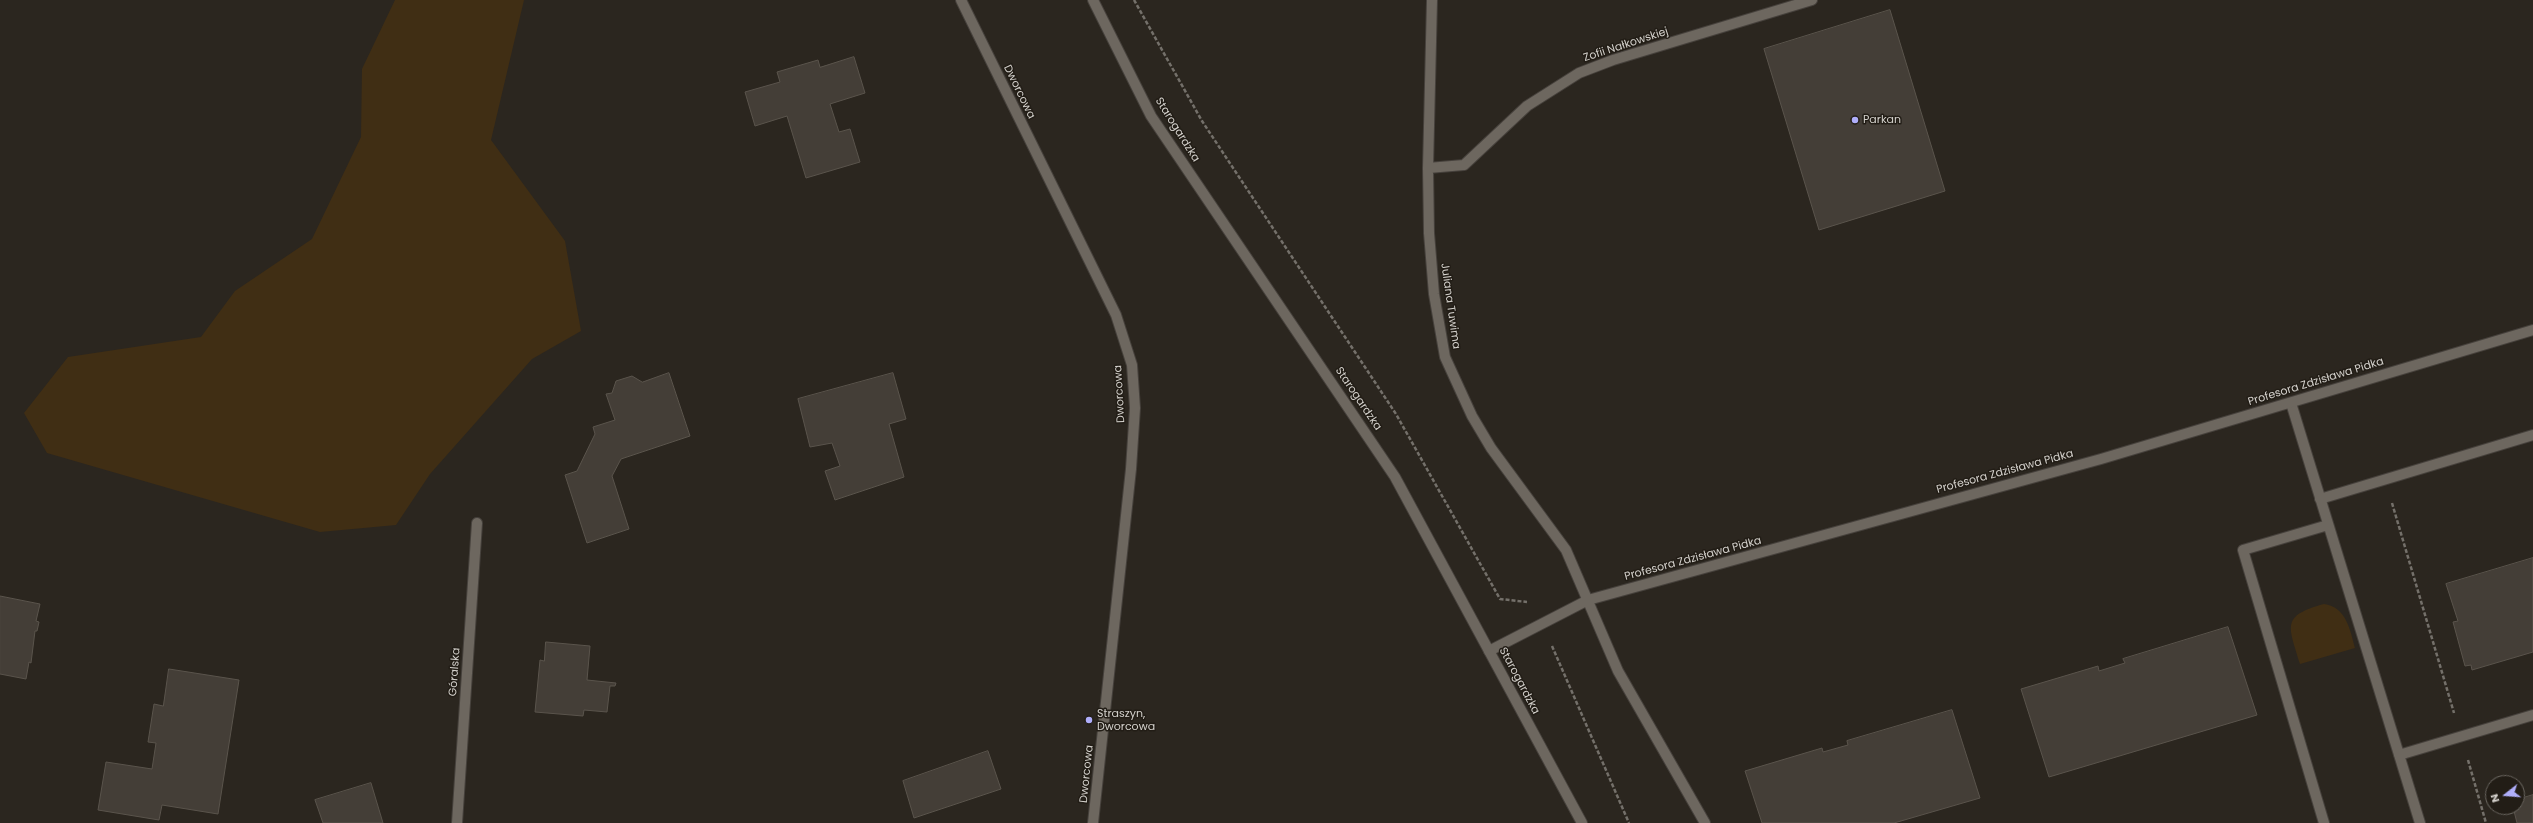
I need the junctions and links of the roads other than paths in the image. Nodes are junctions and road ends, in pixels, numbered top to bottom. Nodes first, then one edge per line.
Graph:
1 (961, 0) edge
2 (1093, 0) edge
3 (1432, 0) edge
4 (1812, 0) edge
5 (1428, 168) junction
6 (2533, 330) edge
7 (2291, 403) junction
8 (2533, 435) edge
9 (2320, 499) junction
10 (477, 523) dead end
11 (2328, 525) junction
12 (1588, 600) junction
13 (1490, 651) junction
14 (2533, 715) edge
15 (2399, 755) junction
16 (457, 823) edge
17 (1093, 823) edge
18 (1582, 823) edge
19 (1705, 823) edge
20 (2324, 823) edge
21 (2420, 823) edge

1 - 17 street, Dworcowa
2 - 13 street, Starogardzka
3 - 5 street, Juliana Tuwima
4 - 5 street, Zofii Nałkowskiej
5 - 12 street, Juliana Tuwima
6 - 7 street, Profesora Zdzisława Pidka
7 - 9 street
7 - 12 street, Profesora Zdzisława Pidka
8 - 9 street
9 - 11 street
10 - 16 street, Góralska
11 - 15 street
11 - 20 street
12 - 13 street, Profesora Zdzisława Pidka
12 - 19 street, Juliana Tuwima
13 - 18 street, Starogardzka
14 - 15 street
15 - 21 street

